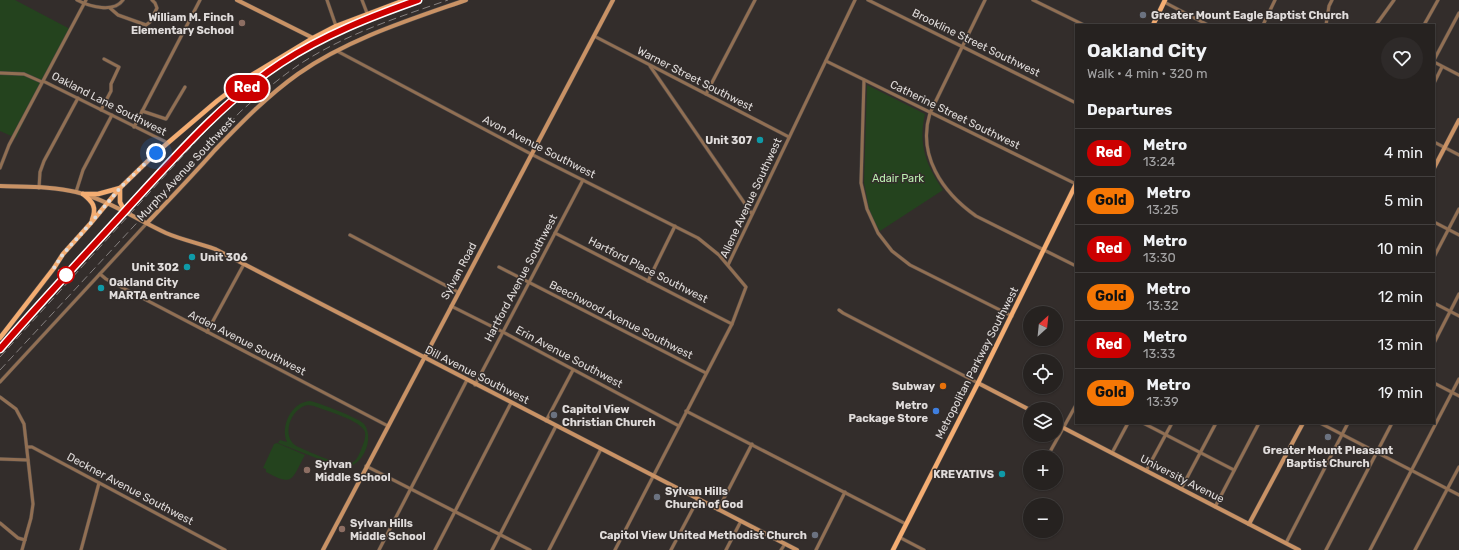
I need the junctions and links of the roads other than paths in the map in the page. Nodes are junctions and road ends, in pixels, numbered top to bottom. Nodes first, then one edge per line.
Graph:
1 (78, 0) edge
2 (123, 0) edge
3 (152, 0) edge
4 (200, 0) edge
5 (237, 0) edge
6 (327, 0) edge
7 (362, 0) edge
8 (405, 0) edge
9 (466, 0) edge
10 (613, 0) edge
11 (755, 0) edge
12 (855, 0) edge
13 (868, 0) edge
14 (985, 0) edge
15 (1033, 0) edge
16 (1275, 0) edge
17 (1332, 0) edge
18 (1394, 0) edge
19 (1438, 0) edge
20 (1164, 1) edge
21 (85, 2) edge
22 (110, 8) junction
23 (1459, 13) edge
24 (367, 14) junction
25 (1082, 24) edge
26 (1153, 24) edge
27 (1206, 24) edge
28 (1263, 24) edge
29 (1326, 24) edge
30 (1377, 24) edge
31 (1425, 24) edge
32 (336, 26) junction
33 (594, 36) junction
34 (313, 38) junction
35 (962, 47) junction
36 (337, 51) junction
37 (1435, 59) edge
38 (104, 60) dead end
39 (826, 61) junction
40 (1435, 62) edge
41 (650, 65) junction
42 (1442, 67) junction
43 (0, 74) edge
44 (1459, 75) edge
45 (864, 80) junction
46 (1435, 81) edge
47 (43, 82) junction
48 (185, 87) dead end
49 (706, 94) junction
50 (78, 98) junction
51 (1075, 103) edge
52 (102, 110) junction
53 (142, 111) junction
54 (930, 113) junction
55 (112, 115) junction
56 (1459, 120) edge
57 (134, 127) junction
58 (789, 137) junction
59 (1435, 142) edge
60 (168, 143) junction
61 (1445, 147) junction
62 (531, 154) junction
63 (1459, 155) edge
64 (1435, 166) edge
65 (0, 168) edge
66 (583, 180) junction
67 (1075, 184) edge
68 (0, 186) edge
69 (39, 188) junction
70 (120, 188) junction
71 (1075, 188) edge
72 (76, 192) junction
73 (83, 194) junction
74 (107, 204) junction
75 (1459, 209) edge
76 (126, 212) junction
77 (752, 214) junction
78 (147, 223) junction
79 (1435, 223) edge
80 (90, 224) junction
81 (675, 226) junction
82 (1448, 230) junction
83 (555, 233) junction
84 (350, 235) dead end
85 (1459, 235) edge
86 (1044, 250) junction
87 (1435, 255) edge
88 (244, 264) junction
89 (728, 265) junction
90 (1075, 266) edge
91 (499, 267) dead end
92 (100, 274) junction
93 (648, 280) junction
94 (529, 282) junction
95 (458, 292) junction
96 (1459, 294) edge
97 (1435, 304) edge
98 (451, 306) junction
99 (839, 310) dead end
100 (1450, 311) junction
101 (1012, 316) junction
102 (1459, 316) edge
103 (732, 324) junction
104 (208, 332) junction
105 (503, 332) junction
106 (0, 338) edge
107 (1435, 341) edge
108 (424, 358) junction
109 (573, 370) junction
110 (706, 373) junction
111 (1459, 379) edge
112 (467, 380) junction
113 (0, 382) edge
114 (978, 383) junction
115 (475, 384) junction
116 (1435, 384) edge
117 (1452, 392) junction
118 (1459, 396) edge
119 (0, 397) edge
120 (511, 403) junction
121 (1023, 406) edge
122 (1075, 407) edge
123 (686, 411) junction
124 (546, 421) junction
125 (1127, 424) edge
126 (1146, 424) edge
127 (1171, 424) edge
128 (1215, 424) edge
129 (1258, 424) edge
130 (1302, 424) edge
131 (1322, 424) edge
132 (1348, 424) edge
133 (1391, 424) edge
134 (388, 426) junction
135 (556, 426) junction
136 (679, 426) junction
137 (1064, 428) junction
138 (1166, 434) junction
139 (1342, 435) junction
140 (752, 444) junction
141 (27, 447) junction
142 (601, 449) junction
143 (1051, 450) dead end
144 (1200, 452) junction
145 (1377, 452) junction
146 (1112, 453) junction
147 (0, 459) edge
148 (28, 460) junction
149 (366, 466) junction
150 (1459, 467) edge
151 (1234, 470) junction
152 (1412, 470) junction
153 (1146, 471) junction
154 (653, 476) junction
155 (100, 483) junction
156 (411, 488) junction
157 (1181, 489) junction
158 (1447, 489) junction
159 (845, 492) junction
160 (1459, 495) edge
161 (698, 499) junction
162 (1215, 506) junction
163 (718, 510) junction
164 (455, 512) junction
165 (741, 521) junction
166 (0, 523) edge
167 (906, 524) junction
168 (1250, 524) junction
169 (500, 535) junction
170 (899, 538) junction
171 (25, 540) junction
172 (1286, 543) junction
173 (785, 544) junction
174 (22, 550) edge
175 (81, 550) edge
176 (225, 550) edge
177 (323, 550) edge
178 (379, 550) edge
179 (435, 550) edge
180 (492, 550) edge
181 (530, 550) edge
182 (549, 550) edge
183 (615, 550) edge
184 (671, 550) edge
185 (726, 550) edge
186 (781, 550) edge
187 (797, 550) edge
188 (816, 550) edge
189 (893, 550) edge
190 (924, 550) edge
191 (1299, 550) edge
192 (1326, 550) edge
193 (1370, 550) edge
194 (1415, 550) edge

1 - 21 street
2 - 22 street
3 - 22 street
4 - 53 street
5 - 34 main road
6 - 32 street
7 - 24 street
8 - 24 main road
9 - 36 main road, Murphy Avenue Southwest
10 - 33 main road, Sylvan Road
11 - 49 street
12 - 39 street, Allene Avenue Southwest
13 - 35 street, Brookline Street Southwest
14 - 35 street
15 - 25 street
16 - 28 street
17 - 29 street
18 - 30 street
19 - 31 street
20 - 26 main road
20 - 27 street
21 - 22 street
21 - 47 street
23 - 37 street
24 - 32 main road
32 - 34 main road
33 - 41 street, Warner Street Southwest
33 - 62 main road, Sylvan Road
34 - 60 main road
35 - 51 street, Brookline Street Southwest
35 - 54 street
36 - 62 street, Avon Avenue Southwest
36 - 78 main road, Murphy Avenue Southwest
38 - 52 street
39 - 45 street, Catherine Street Southwest
39 - 58 street, Allene Avenue Southwest
40 - 42 street
41 - 49 street, Warner Street Southwest
41 - 77 street
42 - 44 street
42 - 46 street
43 - 47 street, Oakland Lane Southwest
45 - 54 street, Catherine Street Southwest
45 - 101 street
47 - 50 street, Oakland Lane Southwest
47 - 65 street
48 - 53 street
49 - 58 street, Warner Street Southwest
50 - 52 street, Oakland Lane Southwest
50 - 69 street
52 - 55 street, Oakland Lane Southwest
53 - 57 street
54 - 67 street, Catherine Street Southwest
54 - 86 street
55 - 57 street, Oakland Lane Southwest
55 - 72 street
56 - 61 main road
57 - 60 street, Oakland Lane Southwest
58 - 77 street, Allene Avenue Southwest
59 - 61 street
60 - 70 main road
61 - 63 street
61 - 64 main road
62 - 66 street, Avon Avenue Southwest
62 - 95 main road, Sylvan Road
66 - 81 street, Avon Avenue Southwest
66 - 83 street, Hartford Avenue Southwest
68 - 69 main road, Dill Avenue Southwest
69 - 72 main road, Dill Avenue Southwest
70 - 73 main road
70 - 74 main road
70 - 76 main road
71 - 86 main road, Metropolitan Parkway Southwest
72 - 73 main road, Dill Avenue Southwest
73 - 74 main road, Dill Avenue Southwest
73 - 80 main road
74 - 76 main road, Dill Avenue Southwest
74 - 80 main road
75 - 82 street
76 - 78 main road, Dill Avenue Southwest
77 - 89 street, Allene Avenue Southwest
78 - 88 main road, Dill Avenue Southwest
78 - 92 street, Murphy Avenue Southwest
79 - 82 street
80 - 106 main road
81 - 89 street, Avon Avenue Southwest
81 - 93 street
82 - 85 street
82 - 87 street
83 - 93 street, Hartford Place Southwest
83 - 94 street, Hartford Avenue Southwest
84 - 95 street
86 - 90 street
86 - 101 main road, Metropolitan Parkway Southwest
88 - 104 street
88 - 108 main road, Dill Avenue Southwest
89 - 103 street, Allene Avenue Southwest
91 - 94 street, Beechwood Avenue Southwest
92 - 104 street, Arden Avenue Southwest
92 - 113 street, Murphy Avenue Southwest
93 - 103 street, Hartford Place Southwest
94 - 105 street, Hartford Avenue Southwest
94 - 110 street, Beechwood Avenue Southwest
95 - 98 main road, Sylvan Road
96 - 100 street
97 - 100 street
98 - 105 street, Erin Avenue Southwest
98 - 108 main road, Sylvan Road
99 - 114 street
100 - 102 street
100 - 107 street
101 - 114 main road, Metropolitan Parkway Southwest
103 - 110 street, Allene Avenue Southwest
104 - 134 street, Arden Avenue Southwest
105 - 109 street, Erin Avenue Southwest
105 - 115 street, Hartford Avenue Southwest
108 - 112 main road, Dill Avenue Southwest
108 - 134 main road, Sylvan Road
109 - 124 street
109 - 136 street, Erin Avenue Southwest
110 - 123 street, Allene Avenue Southwest
111 - 117 street
112 - 115 main road, Dill Avenue Southwest
112 - 156 street
114 - 121 main road
114 - 167 main road, Metropolitan Parkway Southwest
115 - 120 main road, Dill Avenue Southwest
116 - 117 street
117 - 118 street
117 - 152 street
119 - 141 street
120 - 124 main road, Dill Avenue Southwest
120 - 164 street
122 - 137 street
123 - 136 street, Allene Avenue Southwest
123 - 140 street
124 - 135 main road, Dill Avenue Southwest
125 - 146 street
126 - 138 street
127 - 138 street
128 - 144 street
129 - 151 street
130 - 168 main road
131 - 139 street
132 - 139 street
133 - 145 street
134 - 149 main road, Sylvan Road
135 - 142 main road, Dill Avenue Southwest
135 - 169 street
136 - 154 street, Allene Avenue Southwest
137 - 143 street
137 - 146 main road, University Avenue
138 - 144 street
138 - 153 street
139 - 145 street
139 - 172 street
140 - 159 street
140 - 163 street
141 - 148 street
141 - 155 street, Deckner Avenue Southwest
142 - 154 main road, Dill Avenue Southwest
142 - 182 street
144 - 151 street
144 - 157 street
145 - 152 street
145 - 192 street
146 - 153 main road, University Avenue
147 - 148 street
148 - 171 street
149 - 156 street
149 - 177 main road, Sylvan Road
150 - 158 street
151 - 162 street
152 - 158 street
152 - 193 street
153 - 157 main road, University Avenue
154 - 161 main road, Dill Avenue Southwest
154 - 183 street, Allene Avenue Southwest
155 - 175 street
155 - 176 street, Deckner Avenue Southwest
156 - 164 street
156 - 178 street
157 - 162 main road, University Avenue
158 - 160 street
158 - 194 street
159 - 167 street
159 - 188 street
161 - 163 main road, Dill Avenue Southwest
161 - 184 street
162 - 168 main road, University Avenue
163 - 165 main road, Dill Avenue Southwest
164 - 169 street
164 - 179 street
165 - 173 main road, Dill Avenue Southwest
165 - 185 street
166 - 171 street
167 - 170 main road, Metropolitan Parkway Southwest
168 - 172 main road, University Avenue
169 - 180 street
169 - 181 street
170 - 189 main road, Metropolitan Parkway Southwest
170 - 190 street
171 - 174 street
172 - 191 main road, University Avenue
173 - 186 street
173 - 187 main road, Dill Avenue Southwest

